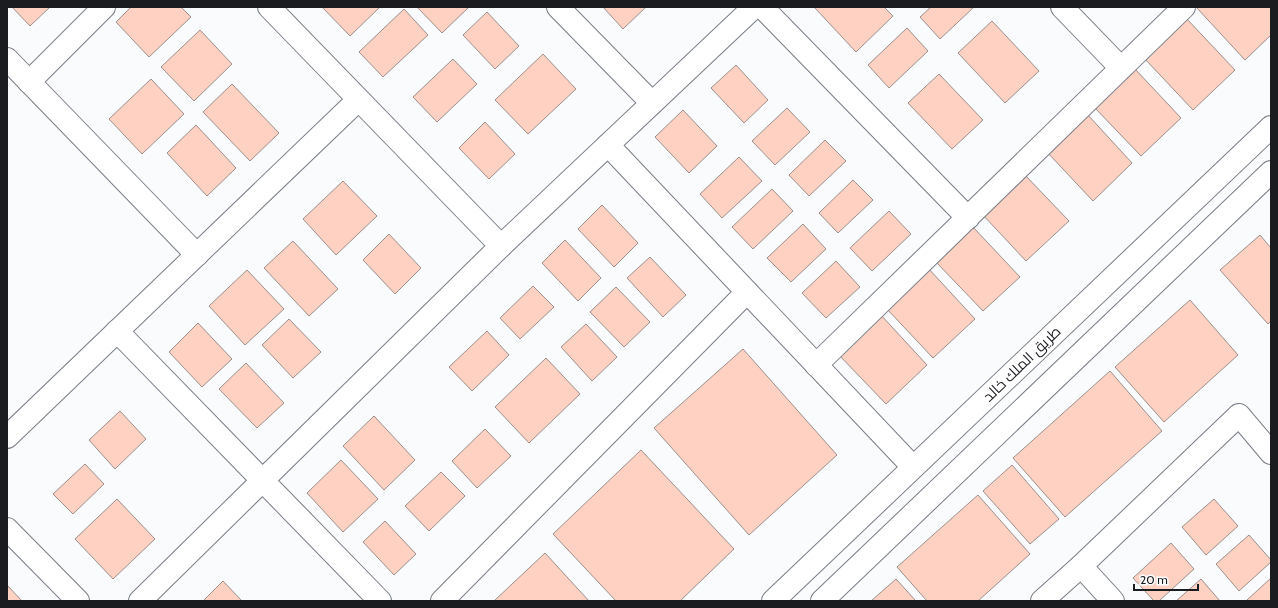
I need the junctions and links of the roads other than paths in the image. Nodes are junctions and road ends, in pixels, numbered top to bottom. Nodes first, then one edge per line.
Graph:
1 (104, 7) edge
2 (269, 7) edge
3 (558, 7) edge
4 (754, 7) edge
5 (762, 7) edge
6 (1062, 7) edge
7 (1184, 7) edge
8 (7, 59) edge
9 (1121, 68) junction
10 (29, 82) junction
11 (358, 100) junction
12 (652, 103) junction
13 (1271, 127) edge
14 (608, 145) junction
15 (1271, 172) edge
16 (968, 218) junction
17 (501, 246) junction
18 (197, 255) junction
19 (747, 292) junction
20 (117, 332) junction
21 (816, 365) junction
22 (7, 436) edge
23 (1271, 453) edge
24 (913, 468) junction
25 (262, 481) junction
26 (7, 529) edge
27 (1082, 566) junction
28 (829, 599) edge
29 (78, 601) edge
30 (140, 601) edge
31 (380, 601) edge
32 (442, 601) edge
33 (773, 601) edge
34 (1042, 601) edge
35 (1113, 601) edge

1 - 10 street
2 - 11 street
3 - 12 street
4 - 12 street
5 - 16 street
6 - 9 street
7 - 9 street
8 - 10 street
9 - 16 street
10 - 18 street
11 - 17 street
11 - 18 street
12 - 14 street
13 - 24 street, طريق الملك خالد
14 - 17 street
14 - 19 street
15 - 28 street
16 - 21 street
17 - 25 street
18 - 20 street
19 - 21 street
19 - 32 street
20 - 22 street
20 - 25 street
21 - 24 street
23 - 27 street
24 - 33 street, طريق الملك خالد
25 - 30 street
25 - 31 street
26 - 29 street
27 - 34 street
27 - 35 street

